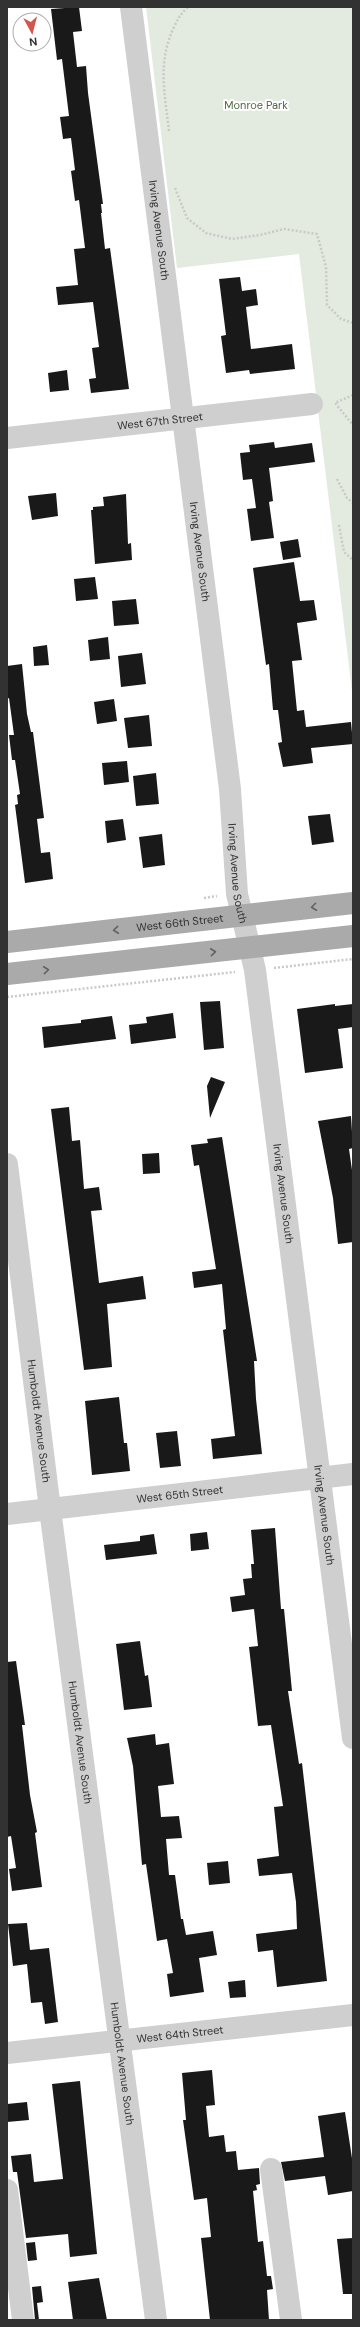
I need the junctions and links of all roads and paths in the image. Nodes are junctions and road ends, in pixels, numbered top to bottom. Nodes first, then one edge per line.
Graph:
1 (131, 7) edge
2 (188, 7) edge
3 (169, 134) dead end
4 (174, 185) dead end
5 (353, 323) edge
6 (353, 395) edge
7 (312, 404) dead end
8 (184, 418) junction
9 (353, 425) edge
10 (7, 438) edge
11 (337, 479) dead end
12 (353, 503) edge
13 (339, 525) dead end
14 (353, 560) edge
15 (353, 903) edge
16 (242, 916) junction
17 (353, 936) edge
18 (7, 942) edge
19 (249, 948) junction
20 (353, 959) edge
21 (255, 970) junction
22 (7, 974) edge
23 (7, 997) edge
24 (7, 1164) edge
25 (353, 1474) edge
26 (320, 1478) junction
27 (50, 1509) junction
28 (7, 1514) edge
29 (353, 1738) edge
30 (353, 2015) edge
31 (120, 2041) junction
32 (7, 2053) edge
33 (271, 2169) dead end
34 (7, 2190) edge
35 (23, 2320) edge
36 (156, 2320) edge
37 (291, 2320) edge

1 - 8 street, Irving Avenue South
2 - 3 path
4 - 5 path
6 - 9 path
7 - 8 street, West 67th Street
8 - 10 street, West 67th Street
8 - 16 street, Irving Avenue South
11 - 12 path
13 - 14 path
15 -> 16 main road, West 66th Street
16 -> 18 main road, West 66th Street
16 - 19 street, Irving Avenue South
17 - 19 main road
19 - 21 street, Irving Avenue South
22 -> 19 main road
20 - 21 path
21 - 23 path
21 - 26 street, Irving Avenue South
24 - 27 street, Humboldt Avenue South
25 - 26 street, West 65th Street
26 - 27 street, West 65th Street
26 - 29 street, Irving Avenue South
27 - 28 street, West 65th Street
27 - 31 street, Humboldt Avenue South
30 - 31 street, West 64th Street
31 - 32 street, West 64th Street
31 - 36 street, Humboldt Avenue South
33 - 37 street
34 - 35 street

